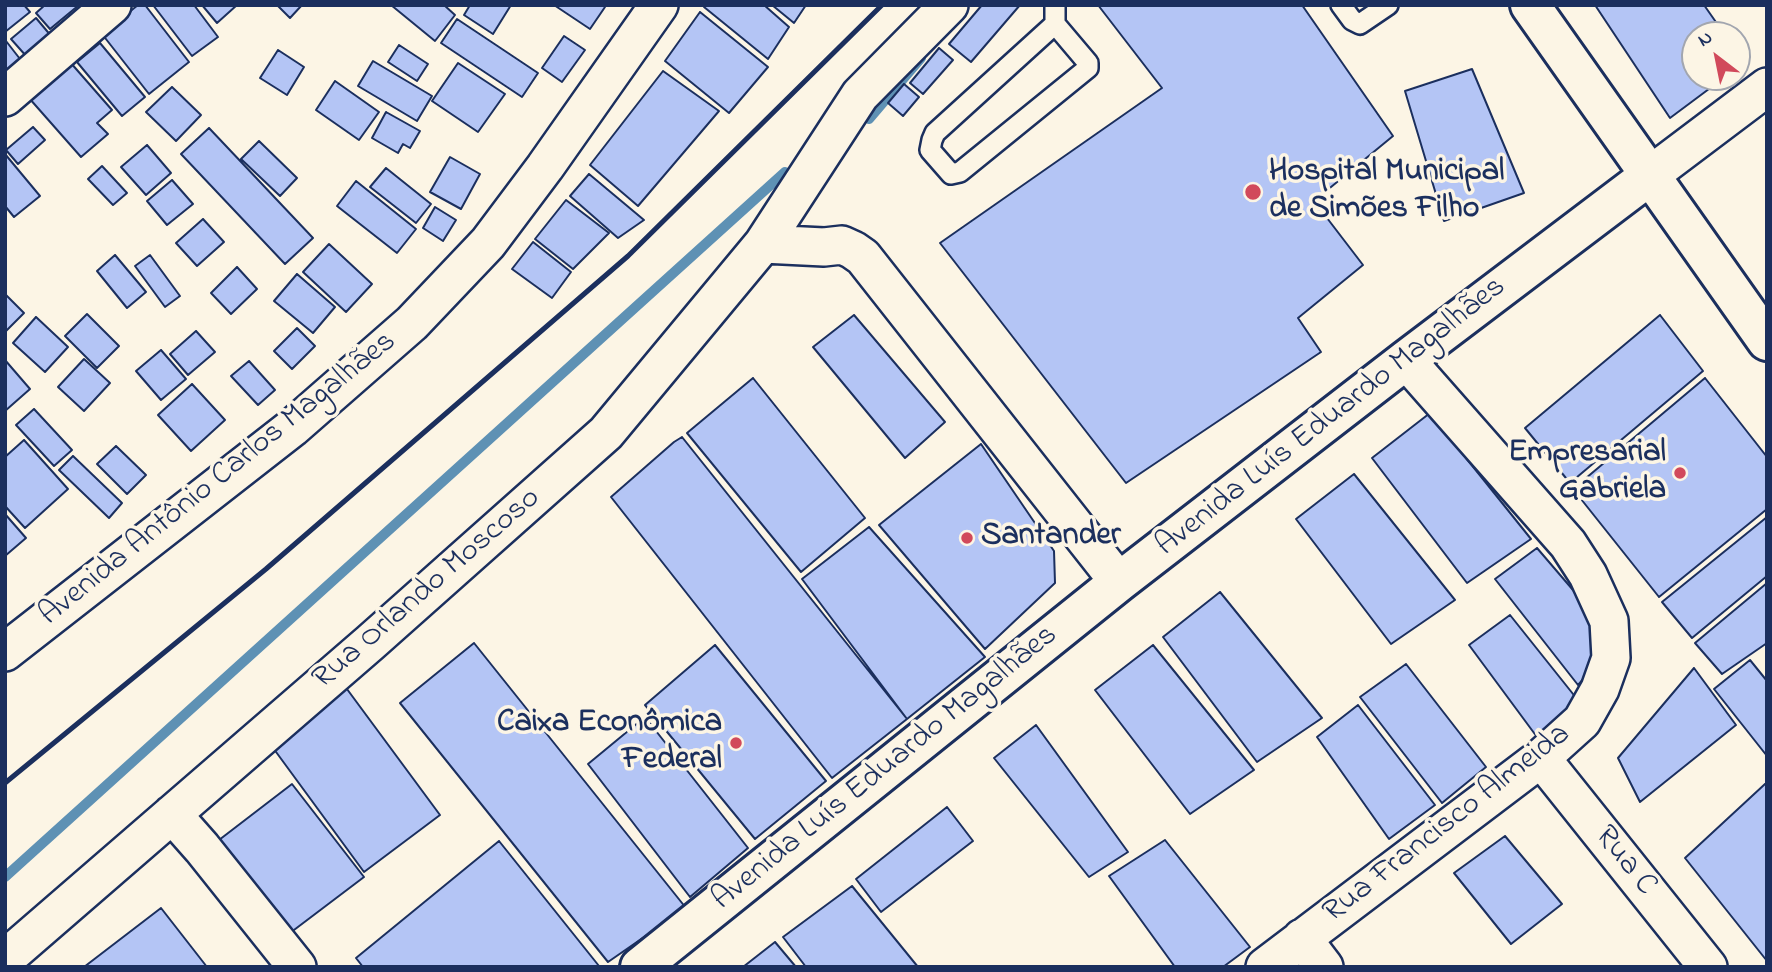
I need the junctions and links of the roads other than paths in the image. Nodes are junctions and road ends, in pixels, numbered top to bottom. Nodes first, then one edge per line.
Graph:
1 (112, 5) edge
2 (659, 5) edge
3 (949, 5) edge
4 (1340, 5) edge
5 (1388, 5) edge
6 (1530, 5) edge
7 (1055, 15) edge
8 (1767, 87) edge
9 (5, 97) edge
10 (1649, 176) junction
11 (763, 244) junction
12 (1767, 341) edge
13 (1406, 360) junction
14 (1119, 582) junction
15 (12, 636) edge
16 (1541, 758) junction
17 (172, 814) junction
18 (1302, 938) junction
19 (5, 960) edge
20 (298, 967) edge
21 (640, 967) edge
22 (1265, 967) edge
23 (1324, 967) edge
24 (1708, 967) edge

1 - 9 street
2 - 15 street, Avenida Antônio Carlos Magalhães
3 - 11 street, Rua Orlando Moscoso
4 - 5 lane
6 - 10 main road
7 - 7 lane
8 - 10 street, Avenida Luís Eduardo Magalhães
10 - 12 main road
10 - 13 main road, Avenida Luís Eduardo Magalhães
11 - 14 street
11 - 17 street, Rua Orlando Moscoso
13 - 14 main road, Avenida Luís Eduardo Magalhães
13 - 16 street, Rua Francisco Almeida
14 - 21 main road, Avenida Luís Eduardo Magalhães
16 - 18 street, Rua Francisco Almeida
16 - 24 street, Rua C
17 - 19 street, Rua Orlando Moscoso
17 - 20 street
18 - 22 street, Rua Francisco Almeida
18 - 23 street

